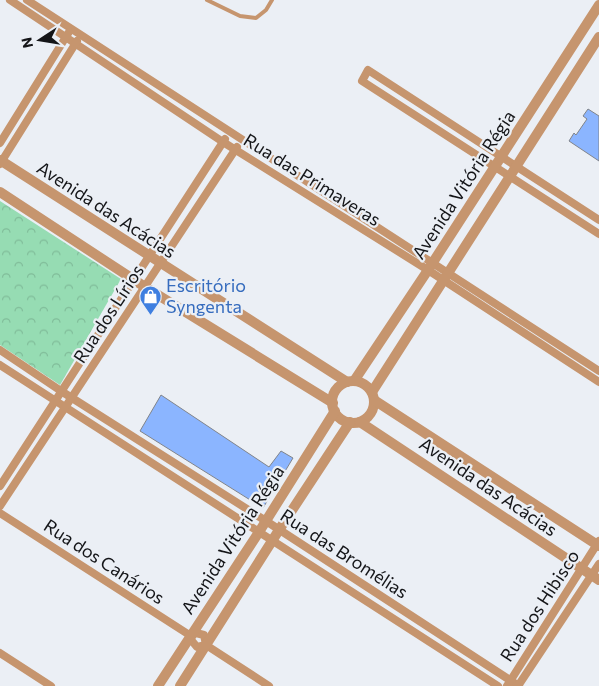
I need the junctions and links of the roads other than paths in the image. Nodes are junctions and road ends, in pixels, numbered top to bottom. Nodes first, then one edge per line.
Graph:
1 (10, 0) edge
2 (27, 0) edge
3 (207, 0) edge
4 (272, 0) edge
5 (599, 5) edge
6 (71, 28) junction
7 (81, 34) junction
8 (599, 36) edge
9 (66, 37) junction
10 (76, 43) junction
11 (230, 131) junction
12 (242, 139) junction
13 (223, 142) junction
14 (0, 143) edge
15 (236, 150) junction
16 (502, 156) junction
17 (1, 162) edge
18 (494, 166) junction
19 (516, 166) junction
20 (510, 176) junction
21 (0, 192) edge
22 (599, 220) edge
23 (599, 234) edge
24 (149, 257) junction
25 (160, 264) junction
26 (430, 266) junction
27 (446, 276) junction
28 (134, 279) junction
29 (145, 287) junction
30 (0, 350) edge
31 (0, 365) edge
32 (599, 371) edge
33 (351, 381) junction
34 (599, 382) edge
35 (62, 391) junction
36 (373, 396) junction
37 (72, 398) junction
38 (55, 401) junction
39 (334, 407) junction
40 (65, 408) junction
41 (355, 422) junction
42 (0, 486) edge
43 (0, 506) edge
44 (0, 513) edge
45 (266, 521) junction
46 (279, 530) junction
47 (259, 532) junction
48 (273, 540) junction
49 (598, 544) edge
50 (599, 564) edge
51 (591, 575) edge
52 (191, 636) junction
53 (206, 645) junction
54 (0, 653) edge
55 (509, 683) edge
56 (51, 686) edge
57 (158, 686) edge
58 (180, 686) edge
59 (269, 686) edge
60 (498, 686) edge
61 (519, 686) edge

1 - 9 street, Rua das Primaveras
2 - 6 street, Rua das Primaveras
3 - 4 lane
5 - 16 street, Avenida Vitória Régia
6 - 7 street, Rua das Primaveras
6 - 9 street
7 - 10 street
7 - 11 street, Rua das Primaveras
8 - 19 street, Avenida Vitória Régia
9 - 10 street, Rua das Primaveras
9 - 14 street
10 - 13 street, Rua das Primaveras
10 - 17 street
11 - 12 street, Rua das Primaveras
11 - 13 street, Rua dos Lírios
12 - 15 street, Rua dos Lírios
12 - 26 street, Rua das Primaveras
13 - 15 street, Rua das Primaveras
13 - 24 street, Rua dos Lírios
15 - 25 street, Rua dos Lírios
15 - 26 street, Rua das Primaveras
16 - 18 street, Avenida Vitória Régia
16 - 18 street
16 - 19 street
17 - 24 street, Avenida das Acácias
18 - 20 street
18 - 26 street, Avenida Vitória Régia
19 - 20 street, Avenida Vitória Régia
19 - 22 street
20 - 23 street
20 - 27 street, Avenida Vitória Régia
21 - 28 street
24 - 25 street, Avenida das Acácias
24 - 28 street, Rua dos Lírios
25 - 29 street, Rua dos Lírios
25 - 33 street, Avenida das Acácias
26 - 27 street, Rua das Primaveras
26 - 33 street, Avenida Vitória Régia
27 - 32 street, Rua das Primaveras
27 - 34 street, Rua das Primaveras
27 - 36 street, Avenida Vitória Régia
28 - 29 street
28 - 35 street, Rua dos Lírios
29 - 37 street, Rua dos Lírios
29 - 39 street
30 - 35 street, Rua das Bromélias
31 - 38 street, Rua das Bromélias
33 - 36 street
33 - 39 street
35 - 37 street, Rua das Bromélias
35 - 38 street, Rua dos Lírios
36 - 41 street
36 - 49 street, Avenida das Acácias
37 - 40 street, Rua dos Lírios
37 - 45 street, Rua das Bromélias
38 - 40 street, Rua das Bromélias
38 - 42 street, Rua dos Lírios
39 - 41 street
39 - 45 street, Avenida Vitória Régia
40 - 43 street, Rua dos Lírios
40 - 47 street, Rua das Bromélias
41 - 46 street, Avenida Vitória Régia
41 - 51 street, Avenida das Acácias
44 - 52 street, Rua dos Canários
45 - 46 street, Rua das Bromélias
45 - 47 street, Avenida Vitória Régia
46 - 48 street, Avenida Vitória Régia
46 - 55 street, Rua das Bromélias
47 - 48 street, Rua das Bromélias
47 - 52 street, Avenida Vitória Régia
48 - 53 street, Avenida Vitória Régia
48 - 60 street, Rua das Bromélias
49 - 51 street, Rua dos Hibisco
50 - 51 street, Rua dos Hibisco
51 - 55 street, Rua dos Hibisco
51 - 61 street, Rua dos Hibisco
52 - 53 street, Rua dos Canários
52 - 57 street, Avenida Vitória Régia
53 - 58 street, Avenida Vitória Régia
53 - 59 street
54 - 56 street
55 - 61 street, Rua das Bromélias

